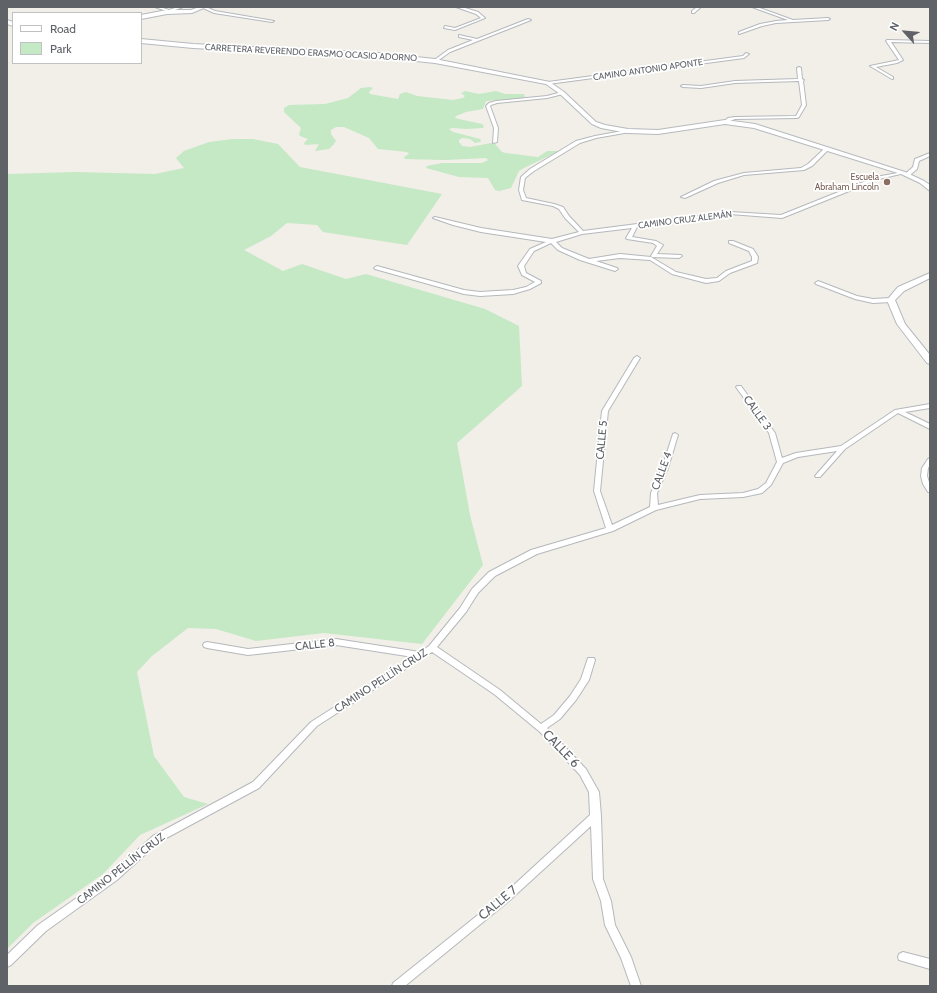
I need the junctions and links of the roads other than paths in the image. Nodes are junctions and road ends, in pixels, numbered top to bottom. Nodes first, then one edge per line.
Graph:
1 (157, 7) edge
2 (181, 7) edge
3 (203, 7) edge
4 (458, 7) edge
5 (465, 7) edge
6 (699, 7) edge
7 (754, 7) edge
8 (472, 8) dead end
9 (167, 12) junction
10 (693, 12) dead end
11 (142, 17) edge
12 (529, 20) dead end
13 (828, 20) dead end
14 (272, 21) dead end
15 (798, 21) junction
16 (445, 27) dead end
17 (740, 32) dead end
18 (460, 36) dead end
19 (142, 40) edge
20 (476, 40) junction
21 (930, 42) edge
22 (747, 54) dead end
23 (435, 61) junction
24 (799, 68) dead end
25 (892, 78) dead end
26 (802, 80) junction
27 (548, 83) junction
28 (683, 86) dead end
29 (562, 93) junction
30 (725, 122) junction
31 (628, 131) junction
32 (495, 142) dead end
33 (826, 150) junction
34 (930, 154) edge
35 (905, 174) junction
36 (930, 189) edge
37 (683, 197) dead end
38 (435, 218) dead end
39 (635, 226) junction
40 (582, 233) junction
41 (552, 241) junction
42 (731, 242) dead end
43 (679, 256) dead end
44 (589, 261) junction
45 (378, 268) dead end
46 (615, 269) dead end
47 (930, 275) edge
48 (818, 283) dead end
49 (891, 300) junction
50 (637, 358) dead end
51 (930, 361) edge
52 (739, 388) dead end
53 (930, 406) edge
54 (897, 411) junction
55 (930, 427) edge
56 (675, 435) dead end
57 (843, 448) junction
58 (930, 460) edge
59 (780, 462) junction
60 (818, 476) dead end
61 (930, 490) edge
62 (654, 508) junction
63 (610, 529) junction
64 (207, 644) dead end
65 (432, 648) junction
66 (422, 655) junction
67 (591, 660) dead end
68 (541, 728) junction
69 (596, 816) junction
70 (903, 957) dead end
71 (7, 962) edge
72 (930, 964) edge
73 (397, 986) edge
74 (636, 986) edge

1 - 9 street
2 - 9 street
3 - 9 street
3 - 14 street
4 - 16 street
5 - 8 street
6 - 10 street
7 - 15 street
9 - 11 street
12 - 20 street
13 - 15 street
15 - 17 street
18 - 20 street
19 - 23 street, CARRETERA REVERENDO ERASMO OCASIO ADORNO
20 - 23 street
21 - 25 street
22 - 27 street, CAMINO ANTONIO APONTE
23 - 27 street, CARRETERA REVERENDO ERASMO OCASIO ADORNO
24 - 26 street
26 - 28 street
26 - 30 street
27 - 29 street, CARRETERA REVERENDO ERASMO OCASIO ADORNO
29 - 31 street, CARRETERA REVERENDO ERASMO OCASIO ADORNO
29 - 32 street
30 - 31 street, CARRETERA REVERENDO ERASMO OCASIO ADORNO
30 - 33 street, CARRETERA REVERENDO ERASMO OCASIO ADORNO
31 - 40 street
33 - 35 street, CARRETERA REVERENDO ERASMO OCASIO ADORNO
33 - 37 street
34 - 35 street
35 - 36 street, CARRETERA REVERENDO ERASMO OCASIO ADORNO
35 - 39 street, CAMINO CRUZ ALEMÁN
38 - 41 street
39 - 40 street, CAMINO CRUZ ALEMÁN
39 - 43 street
40 - 41 street, CAMINO CRUZ ALEMÁN
41 - 44 street
41 - 45 street, CAMINO CRUZ ALEMÁN
42 - 44 street
44 - 46 street
47 - 49 street
48 - 49 street
49 - 51 street
50 - 63 street, CALLE 5
52 - 59 street, CALLE 3
53 - 54 street
54 - 55 street
54 - 57 street
56 - 62 street, CALLE 4
57 - 59 street
57 - 60 street
58 - 61 street
59 - 62 street, CAMINO PELLÍN CRUZ
62 - 63 street, CAMINO PELLÍN CRUZ
63 - 65 street, CAMINO PELLÍN CRUZ
64 - 66 street, CALLE 8
65 - 66 street, CAMINO PELLÍN CRUZ
65 - 68 street, CALLE 6
66 - 71 street, CAMINO PELLÍN CRUZ
67 - 68 street
68 - 69 street, CALLE 6
69 - 73 street, CALLE 7
69 - 74 street, CALLE 6
70 - 72 street

